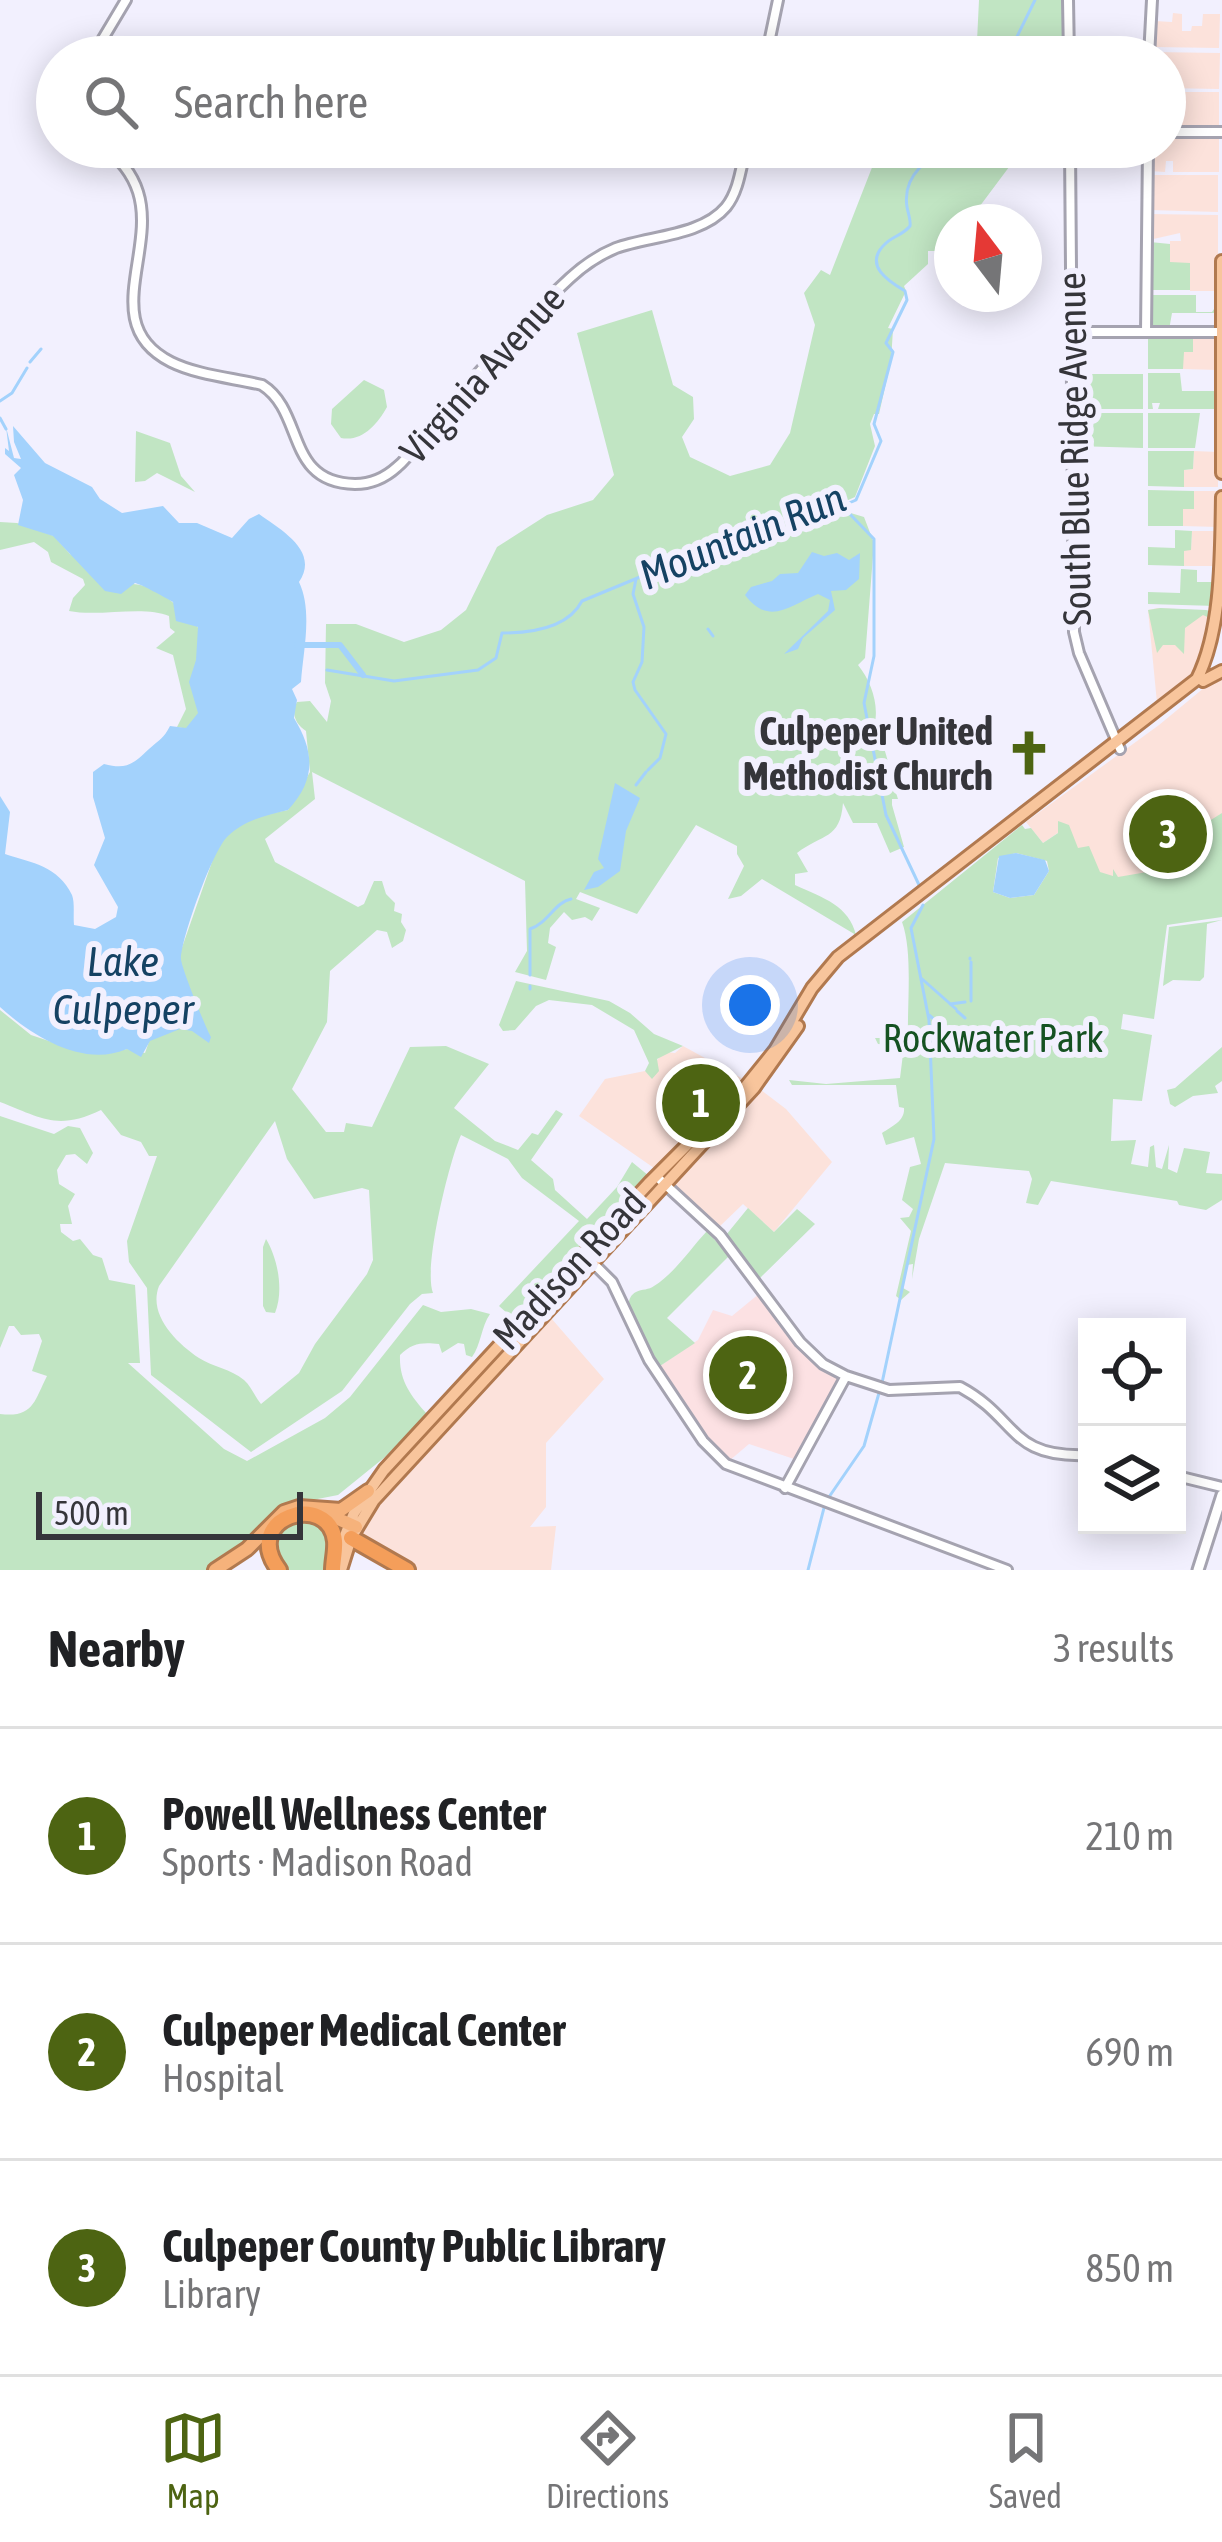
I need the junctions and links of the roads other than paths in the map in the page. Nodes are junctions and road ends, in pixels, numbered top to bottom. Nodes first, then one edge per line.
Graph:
1 (126, 0) edge
2 (778, 0) edge
3 (1068, 0) edge
4 (1151, 0) edge
5 (105, 36) edge
6 (770, 36) edge
7 (1069, 36) edge
8 (1150, 36) edge
9 (1186, 132) edge
10 (1222, 132) edge
11 (127, 168) edge
12 (741, 168) edge
13 (1070, 168) edge
14 (1148, 168) edge
15 (1222, 261) edge
16 (1072, 332) junction
17 (1146, 332) junction
18 (1222, 332) edge
19 (1222, 432) edge
20 (1222, 473) edge
21 (1222, 497) edge
22 (1222, 626) edge
23 (1219, 659) edge
24 (1119, 746) junction
25 (661, 1180) junction
26 (588, 1258) junction
27 (846, 1376) junction
28 (1078, 1455) edge
29 (1186, 1479) edge
30 (785, 1488) junction
31 (368, 1491) junction
32 (1222, 1491) edge
33 (314, 1508) junction
34 (352, 1530) junction
35 (215, 1570) edge
36 (279, 1570) edge
37 (336, 1570) edge
38 (407, 1570) edge
39 (1006, 1570) edge
40 (1198, 1570) edge

1 - 5 street
2 - 6 street
3 - 7 street
4 - 8 street
9 - 10 street
11 - 12 street, Virginia Avenue
13 - 16 street, South Blue Ridge Avenue
14 - 17 street
15 - 18 main road
16 - 17 street
16 - 24 street, South Blue Ridge Avenue
17 - 18 street
18 - 19 main road
19 - 20 main road
21 - 22 main road
22 - 23 main road
23 - 24 main road, Madison Road
23 - 24 main road, Madison Road
24 - 25 main road, Madison Road
25 - 26 main road, Madison Road
25 - 27 street
26 - 30 street
26 - 31 main road, Madison Road
26 - 34 main road, Madison Road
27 - 28 street
27 - 30 street
29 - 32 street
30 - 39 street
31 - 33 highway
31 - 34 main road, Madison Road
32 - 40 main road
33 - 34 highway
33 - 35 highway
34 - 37 main road, Madison Road
34 - 38 highway
36 - 37 highway

